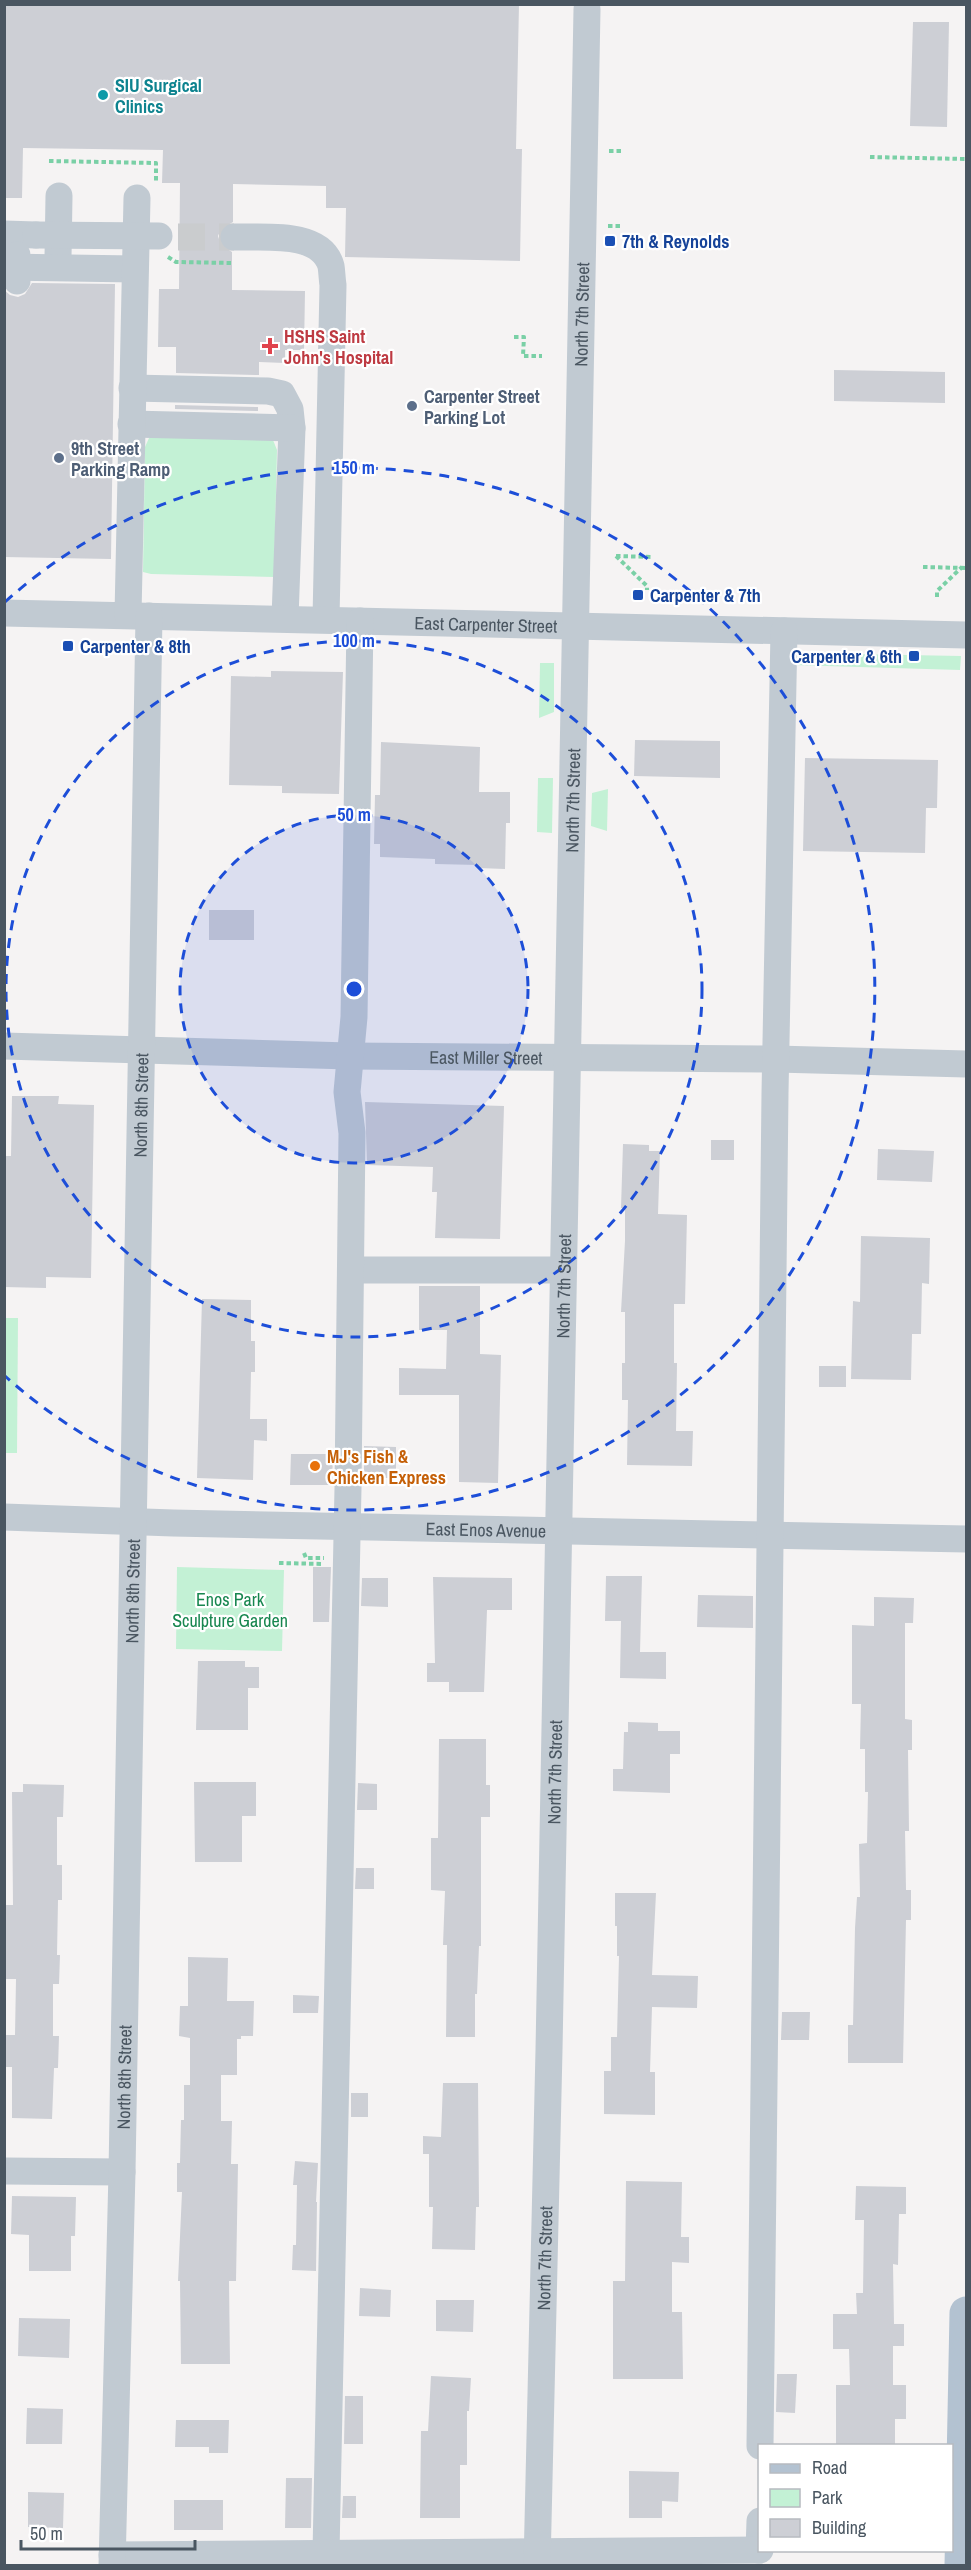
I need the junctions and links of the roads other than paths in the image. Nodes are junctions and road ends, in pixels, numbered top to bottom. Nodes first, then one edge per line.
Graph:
1 (587, 9) dead end
2 (146, 192) road end
3 (59, 196) dead end
4 (169, 236) tunnel mouth
5 (234, 237) tunnel mouth
6 (24, 255) edge
7 (135, 269) junction
8 (132, 388) junction
9 (131, 424) junction
10 (292, 428) junction
11 (4, 613) edge
12 (139, 616) junction
13 (285, 618) junction
14 (326, 620) junction
15 (360, 621) junction
16 (576, 627) junction
17 (784, 631) junction
18 (966, 634) edge
19 (4, 1046) edge
20 (142, 1049) junction
21 (349, 1056) junction
22 (566, 1058) junction
23 (776, 1059) junction
24 (966, 1064) edge
25 (351, 1270) junction
26 (562, 1270) junction
27 (4, 1517) edge
28 (133, 1521) junction
29 (346, 1527) junction
30 (558, 1530) junction
31 (770, 1536) junction
32 (966, 1539) edge
33 (4, 2171) edge
34 (122, 2172) junction
35 (966, 2313) edge
36 (760, 2444) edge
37 (960, 2546) edge
38 (758, 2550) edge
39 (326, 2553) junction
40 (537, 2559) edge
41 (112, 2560) edge

1 - 16 street, North 7th Street
2 - 7 street, North 8th Street
3 - 6 street
4 - 6 street, bridge
5 - 14 street
6 - 7 street
7 - 8 street, North 8th Street
8 - 9 street, North 8th Street
8 - 10 street
9 - 10 street
9 - 12 street, North 8th Street
10 - 13 street
11 - 12 street, East Carpenter Street
12 - 13 street, East Carpenter Street
12 - 20 street, North 8th Street
13 - 14 street, East Carpenter Street
14 - 15 street, East Carpenter Street
15 - 16 street, East Carpenter Street
15 - 21 street
16 - 17 street, East Carpenter Street
16 - 22 street, North 7th Street
17 - 18 street, East Carpenter Street
17 - 23 street
19 - 20 street, East Miller Street
20 - 21 street, East Miller Street
20 - 28 street, North 8th Street
21 - 22 street, East Miller Street
21 - 25 street
22 - 23 street, East Miller Street
22 - 26 street, North 7th Street
23 - 24 street, East Miller Street
23 - 31 street
25 - 26 street
25 - 29 street
26 - 30 street, North 7th Street
27 - 28 street, East Enos Avenue
28 - 29 street, East Enos Avenue
28 - 34 street, North 8th Street
29 - 30 street, East Enos Avenue
29 - 39 street
30 - 31 street, East Enos Avenue
30 - 40 street, North 7th Street
31 - 32 street, East Enos Avenue
31 - 36 street
33 - 34 street
34 - 41 street, North 8th Street
35 - 37 main road
38 - 40 street
39 - 40 street
39 - 41 street

